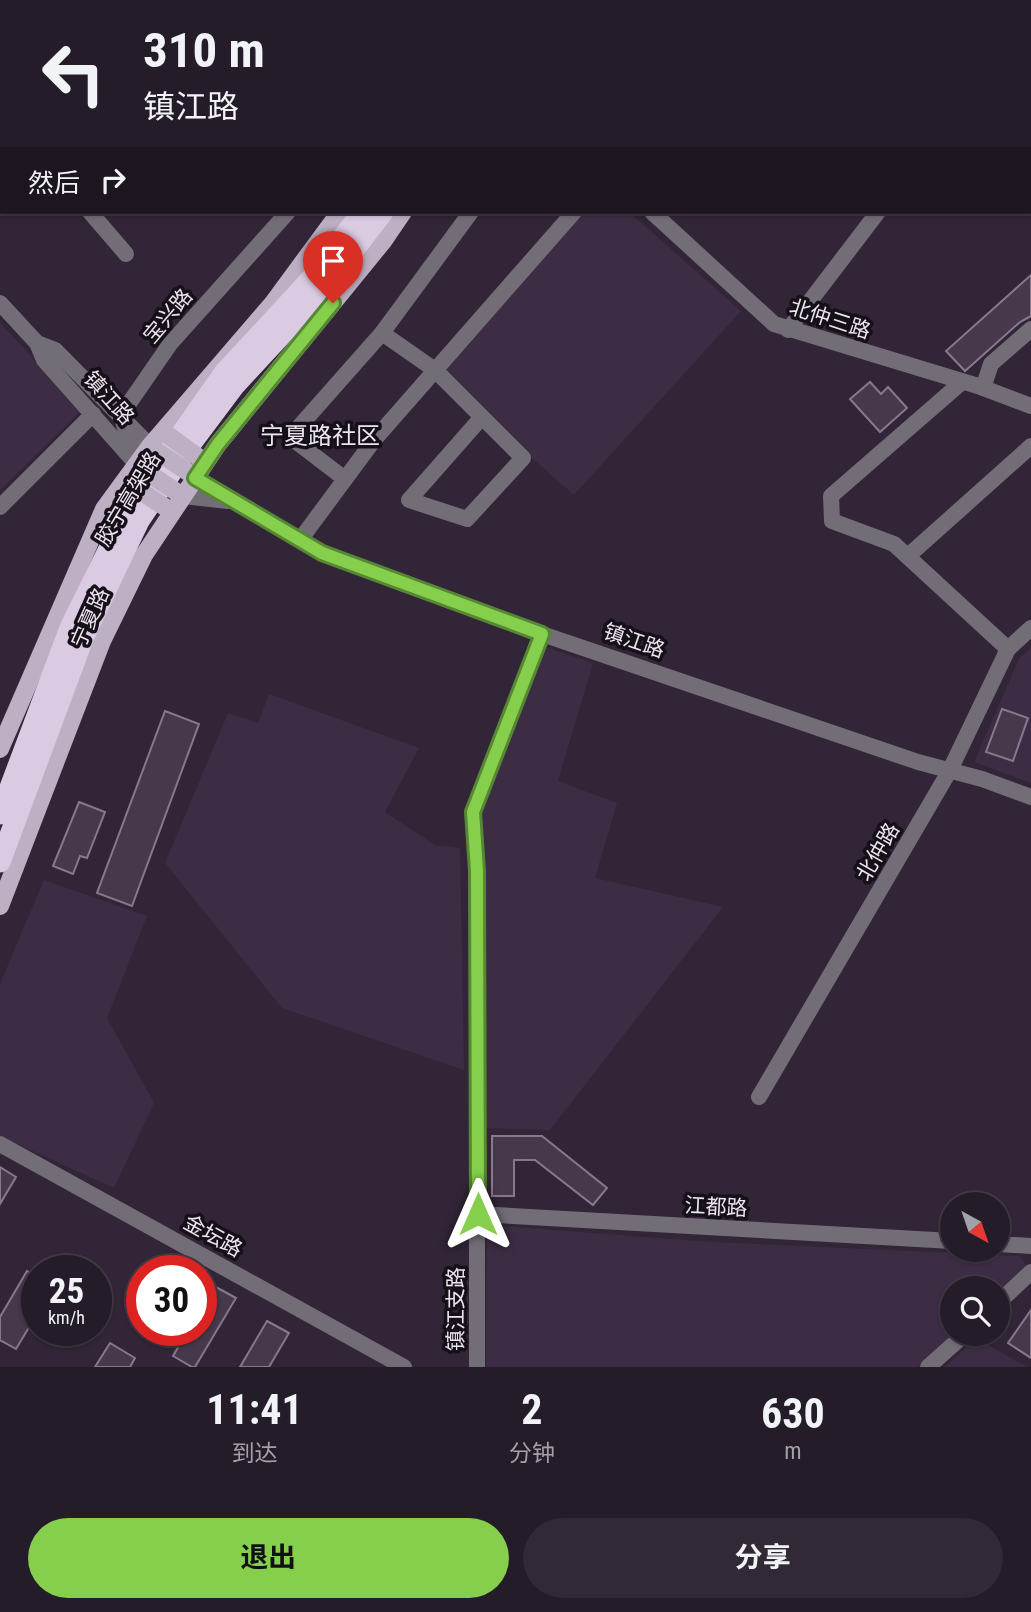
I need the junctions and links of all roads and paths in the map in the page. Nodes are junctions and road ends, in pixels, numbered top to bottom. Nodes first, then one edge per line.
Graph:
1 (92, 214) edge
2 (286, 214) edge
3 (339, 214) edge
4 (360, 214) edge
5 (381, 214) edge
6 (402, 214) edge
7 (470, 214) edge
8 (572, 214) edge
9 (654, 214) edge
10 (875, 214) edge
11 (126, 254) dead end
12 (0, 303) edge
13 (1031, 329) edge
14 (788, 330) junction
15 (382, 333) junction
16 (37, 343) junction
17 (435, 370) junction
18 (962, 382) junction
19 (983, 388) junction
20 (1031, 406) edge
21 (93, 414) junction
22 (121, 415) junction
23 (482, 417) junction
24 (168, 430) junction
25 (1031, 446) edge
26 (154, 449) junction
27 (205, 456) junction
28 (141, 467) junction
29 (191, 475) junction
30 (345, 479) junction
31 (126, 489) junction
32 (179, 493) junction
33 (233, 501) junction
34 (0, 507) edge
35 (166, 514) junction
36 (300, 540) junction
37 (908, 556) junction
38 (1031, 628) edge
39 (542, 634) junction
40 (1008, 649) junction
41 (0, 749) edge
42 (950, 770) junction
43 (1031, 797) edge
44 (0, 814) edge
45 (0, 862) edge
46 (0, 906) edge
47 (759, 1097) dead end
48 (0, 1144) edge
49 (478, 1214) junction
50 (940, 1240) edge
51 (1010, 1245) edge
52 (1031, 1246) edge
53 (1031, 1272) edge
54 (1010, 1292) edge
55 (952, 1346) edge
56 (395, 1365) edge
57 (477, 1367) edge
58 (929, 1367) edge

1 - 11 street
2 - 22 street, 宝兴路
3 - 24 main road, 宁夏路
4 - 44 highway, 胶宁高架路
5 - 45 highway, 胶宁高架路
6 - 27 main road, 宁夏路
7 - 15 street
8 - 17 street
9 - 14 street, 北仲三路
10 - 14 street
12 - 16 street, 镇江路
13 - 19 street
14 - 18 street, 北仲三路
15 - 17 street
15 - 30 street
16 - 21 street, 镇江路
16 - 22 street, 镇江路
17 - 23 street
17 - 30 street
18 - 19 street, 北仲三路
18 - 37 street
19 - 20 street, 北仲三路
21 - 28 street, 镇江路
21 - 34 street
22 - 26 street, 镇江路
22 - 28 street
23 - 23 street
24 - 26 main road, 宁夏路
24 - 27 main road, bridge
25 - 37 street
26 - 28 main road, 宁夏路
26 - 29 main road, 镇江路, bridge
27 - 29 main road, 宁夏路
28 - 31 main road, 宁夏路
28 - 32 main road, 镇江路, bridge
29 - 32 main road, 宁夏路
29 - 33 street, 镇江路
30 - 36 street
31 - 35 main road, bridge
31 - 41 main road, 宁夏路
32 - 33 street, 镇江路
32 - 35 main road, 宁夏路
33 - 36 street, 镇江路
35 - 46 main road, 宁夏路
36 - 39 street, 镇江路
37 - 40 street
38 - 40 street, 北仲路
39 - 42 street, 镇江路
39 - 49 street, 镇江支路
40 - 42 street, 北仲路
42 - 43 street, 镇江路
42 - 47 street, 北仲路
48 - 56 street, 金坛路
49 - 50 street, 江都路
49 - 57 street, 镇江支路
51 - 52 street
53 - 54 street
55 - 58 street

